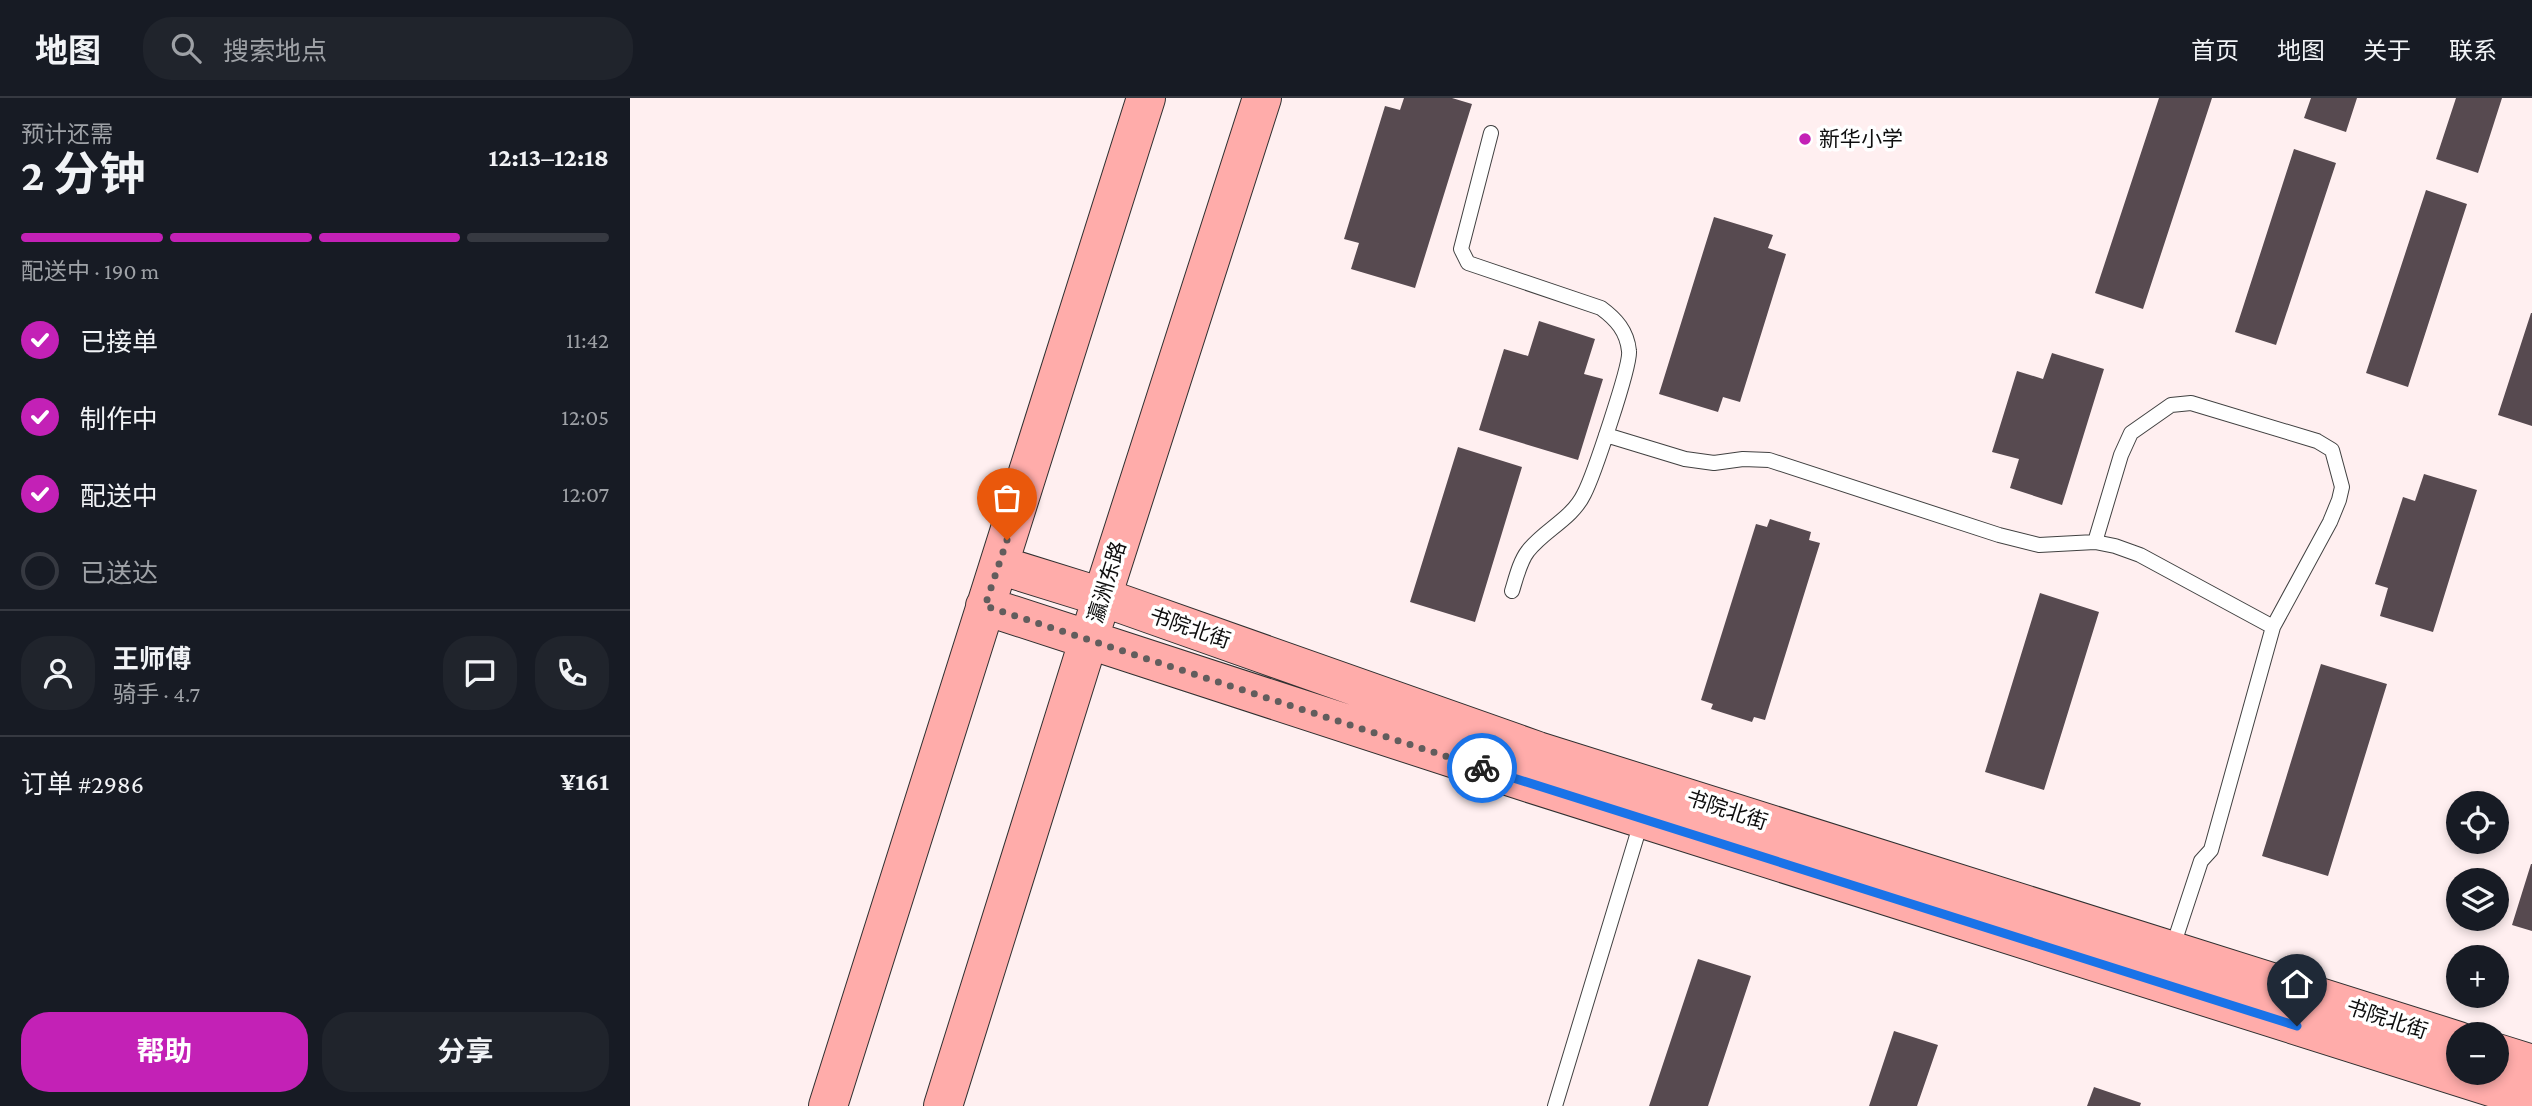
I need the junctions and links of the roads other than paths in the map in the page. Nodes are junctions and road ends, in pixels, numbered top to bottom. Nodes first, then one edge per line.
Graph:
1 (1146, 98) edge
2 (1262, 98) edge
3 (1491, 133) dead end
4 (1606, 435) junction
5 (2095, 542) junction
6 (999, 565) junction
7 (1512, 591) dead end
8 (1102, 597) junction
9 (985, 606) junction
10 (2273, 627) junction
11 (1089, 641) junction
12 (1642, 819) junction
13 (2171, 950) junction
14 (2446, 1037) edge
15 (2509, 1057) edge
16 (2532, 1064) edge
17 (2532, 1100) edge
18 (828, 1106) edge
19 (943, 1106) edge
20 (1555, 1106) edge

1 - 6 street
2 - 8 street, 瀛洲东路
3 - 4 lane
4 - 5 lane
4 - 7 lane
5 - 10 lane
5 - 10 lane
6 - 8 street, 书院北街
6 - 9 street
8 - 11 street, 瀛洲东路
8 - 13 street, 书院北街
9 - 11 street, 书院北街
9 - 18 street
10 - 13 lane
11 - 12 street, 书院北街
11 - 19 street, 瀛洲东路
12 - 17 street, 书院北街
12 - 20 lane
13 - 14 street, 书院北街
15 - 16 street

